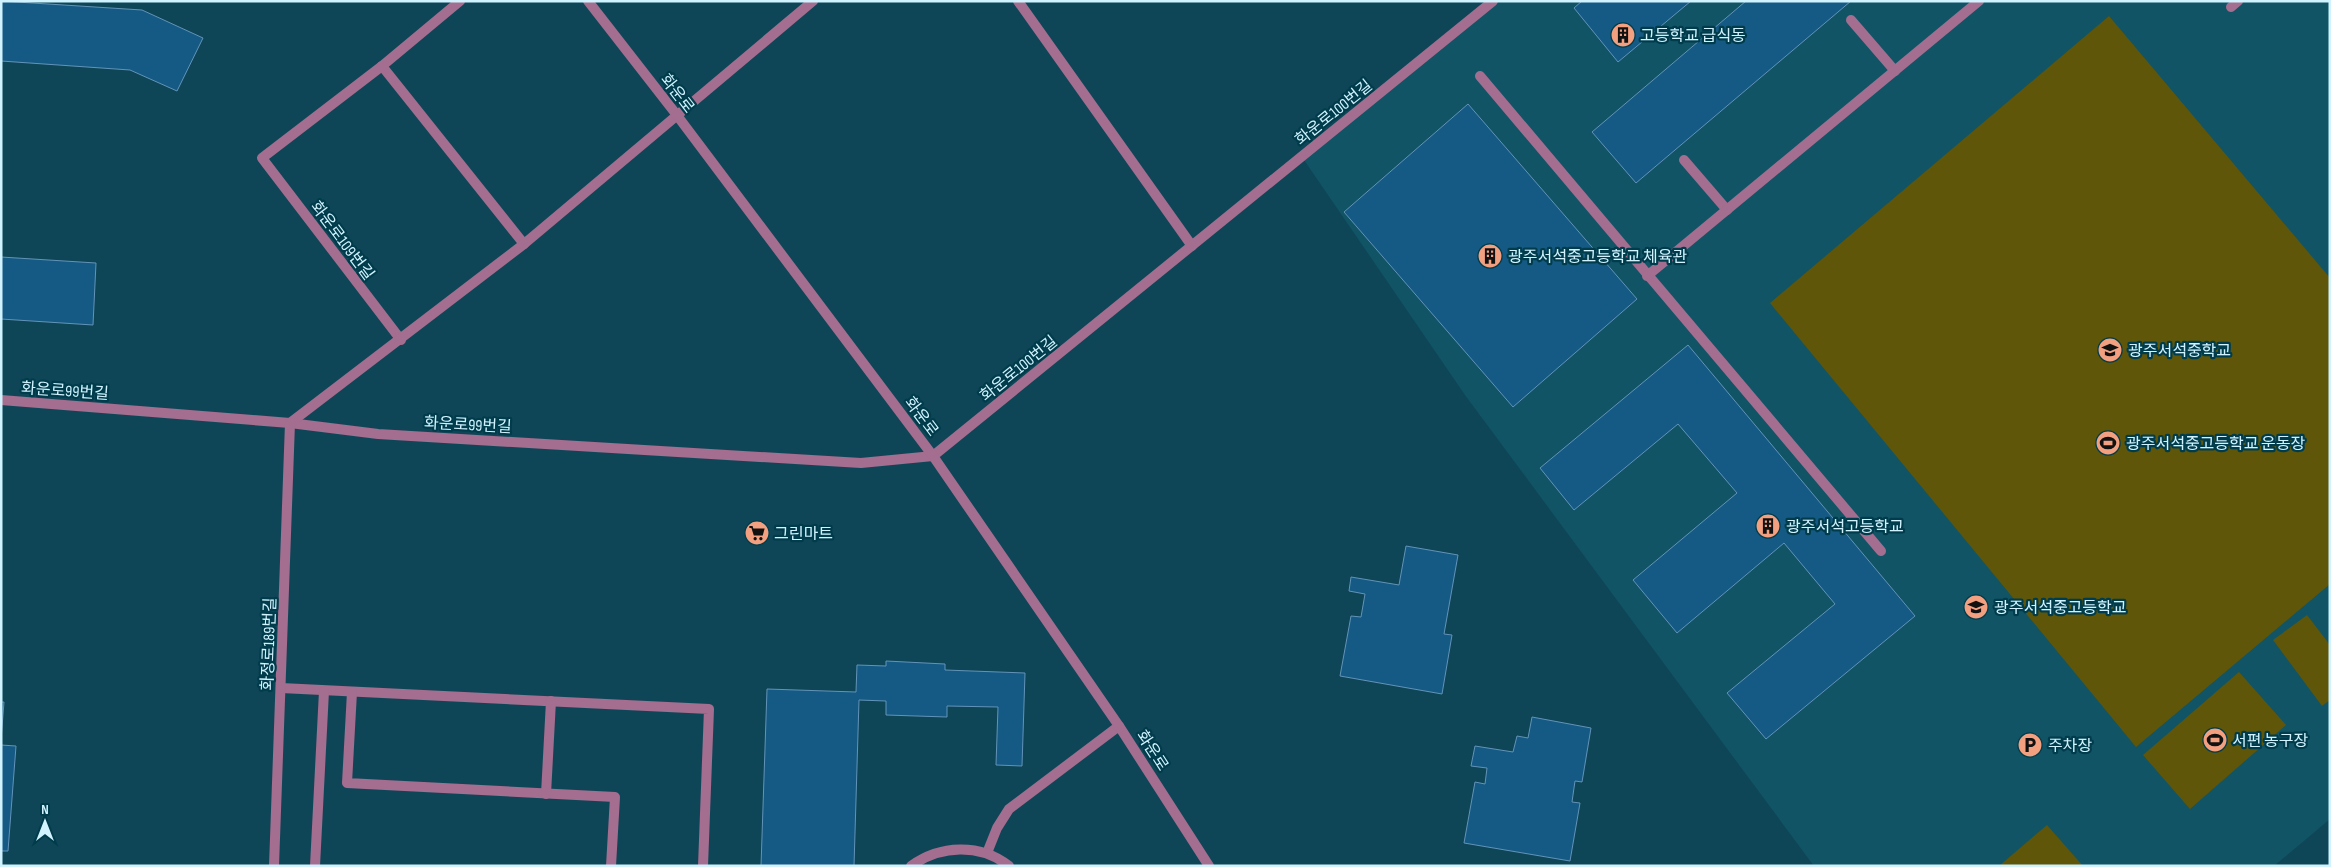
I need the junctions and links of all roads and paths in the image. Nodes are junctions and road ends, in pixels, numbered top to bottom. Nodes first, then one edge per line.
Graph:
1 (460, 1) edge
2 (588, 1) edge
3 (813, 1) edge
4 (1018, 1) edge
5 (1493, 1) edge
6 (1979, 1) edge
7 (1851, 20) dead end
8 (382, 66) junction
9 (1895, 71) junction
10 (1480, 76) dead end
11 (676, 114) junction
12 (1684, 160) dead end
13 (1727, 210) junction
14 (524, 244) junction
15 (1192, 246) junction
16 (1647, 276) junction
17 (400, 340) junction
18 (1, 400) edge
19 (290, 422) junction
20 (933, 456) junction
21 (1882, 552) dead end
22 (281, 688) junction
23 (324, 690) junction
24 (352, 692) junction
25 (551, 701) junction
26 (1119, 726) junction
27 (546, 794) junction
28 (988, 853) junction
29 (274, 866) edge
30 (315, 866) edge
31 (611, 866) edge
32 (703, 866) edge
33 (912, 866) edge
34 (1009, 866) edge
35 (1209, 866) edge

1 - 8 street
2 - 11 street, 화운로
3 - 11 street
4 - 15 street
5 - 15 street, 화운로100번길
6 - 9 street
7 - 9 street
8 - 14 street
8 - 17 street, 화운로109번길
9 - 13 street
10 - 16 street
11 - 14 street
11 - 20 street, 화운로
12 - 13 street
13 - 16 street
14 - 17 street
15 - 20 street, 화운로100번길
16 - 21 street
17 - 19 street
18 - 19 street, 화운로99번길
19 - 20 street, 화운로99번길
19 - 22 street, 화정로189번길
20 - 26 street, 화운로
22 - 23 street
22 - 29 street, 화정로189번길
23 - 24 street
23 - 30 street
24 - 25 street
24 - 27 street
25 - 27 street
25 - 32 street
26 - 28 street
26 - 35 street, 화운로
27 - 31 street
28 - 33 street
28 - 34 street

